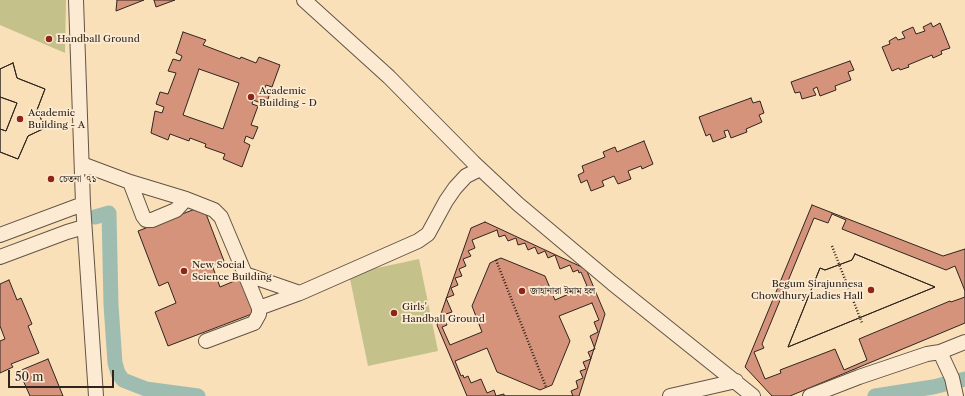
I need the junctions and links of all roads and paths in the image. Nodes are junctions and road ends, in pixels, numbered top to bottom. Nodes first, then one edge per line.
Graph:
1 (76, 0) edge
2 (304, 0) edge
3 (82, 164) junction
4 (480, 169) junction
5 (130, 182) junction
6 (186, 199) junction
7 (83, 204) junction
8 (84, 227) junction
9 (0, 235) edge
10 (832, 246) dead end
11 (0, 257) edge
12 (496, 260) dead end
13 (245, 274) junction
14 (300, 293) junction
15 (259, 308) junction
16 (862, 323) dead end
17 (206, 341) dead end
18 (965, 342) edge
19 (940, 352) junction
20 (736, 381) junction
21 (546, 387) dead end
22 (954, 387) edge
23 (96, 396) edge
24 (670, 396) edge
25 (753, 396) edge
26 (810, 396) edge

1 - 3 street
2 - 4 street
3 - 5 street
3 - 7 street
4 - 14 street
4 - 20 street
5 - 6 street
5 - 6 street
6 - 13 street
7 - 8 street
7 - 9 street
8 - 11 street
8 - 23 street
10 - 16 path
12 - 21 path
13 - 14 street
13 - 15 street
14 - 15 street
15 - 17 street
18 - 19 street
19 - 22 street
19 - 26 street
20 - 24 street
20 - 25 street

